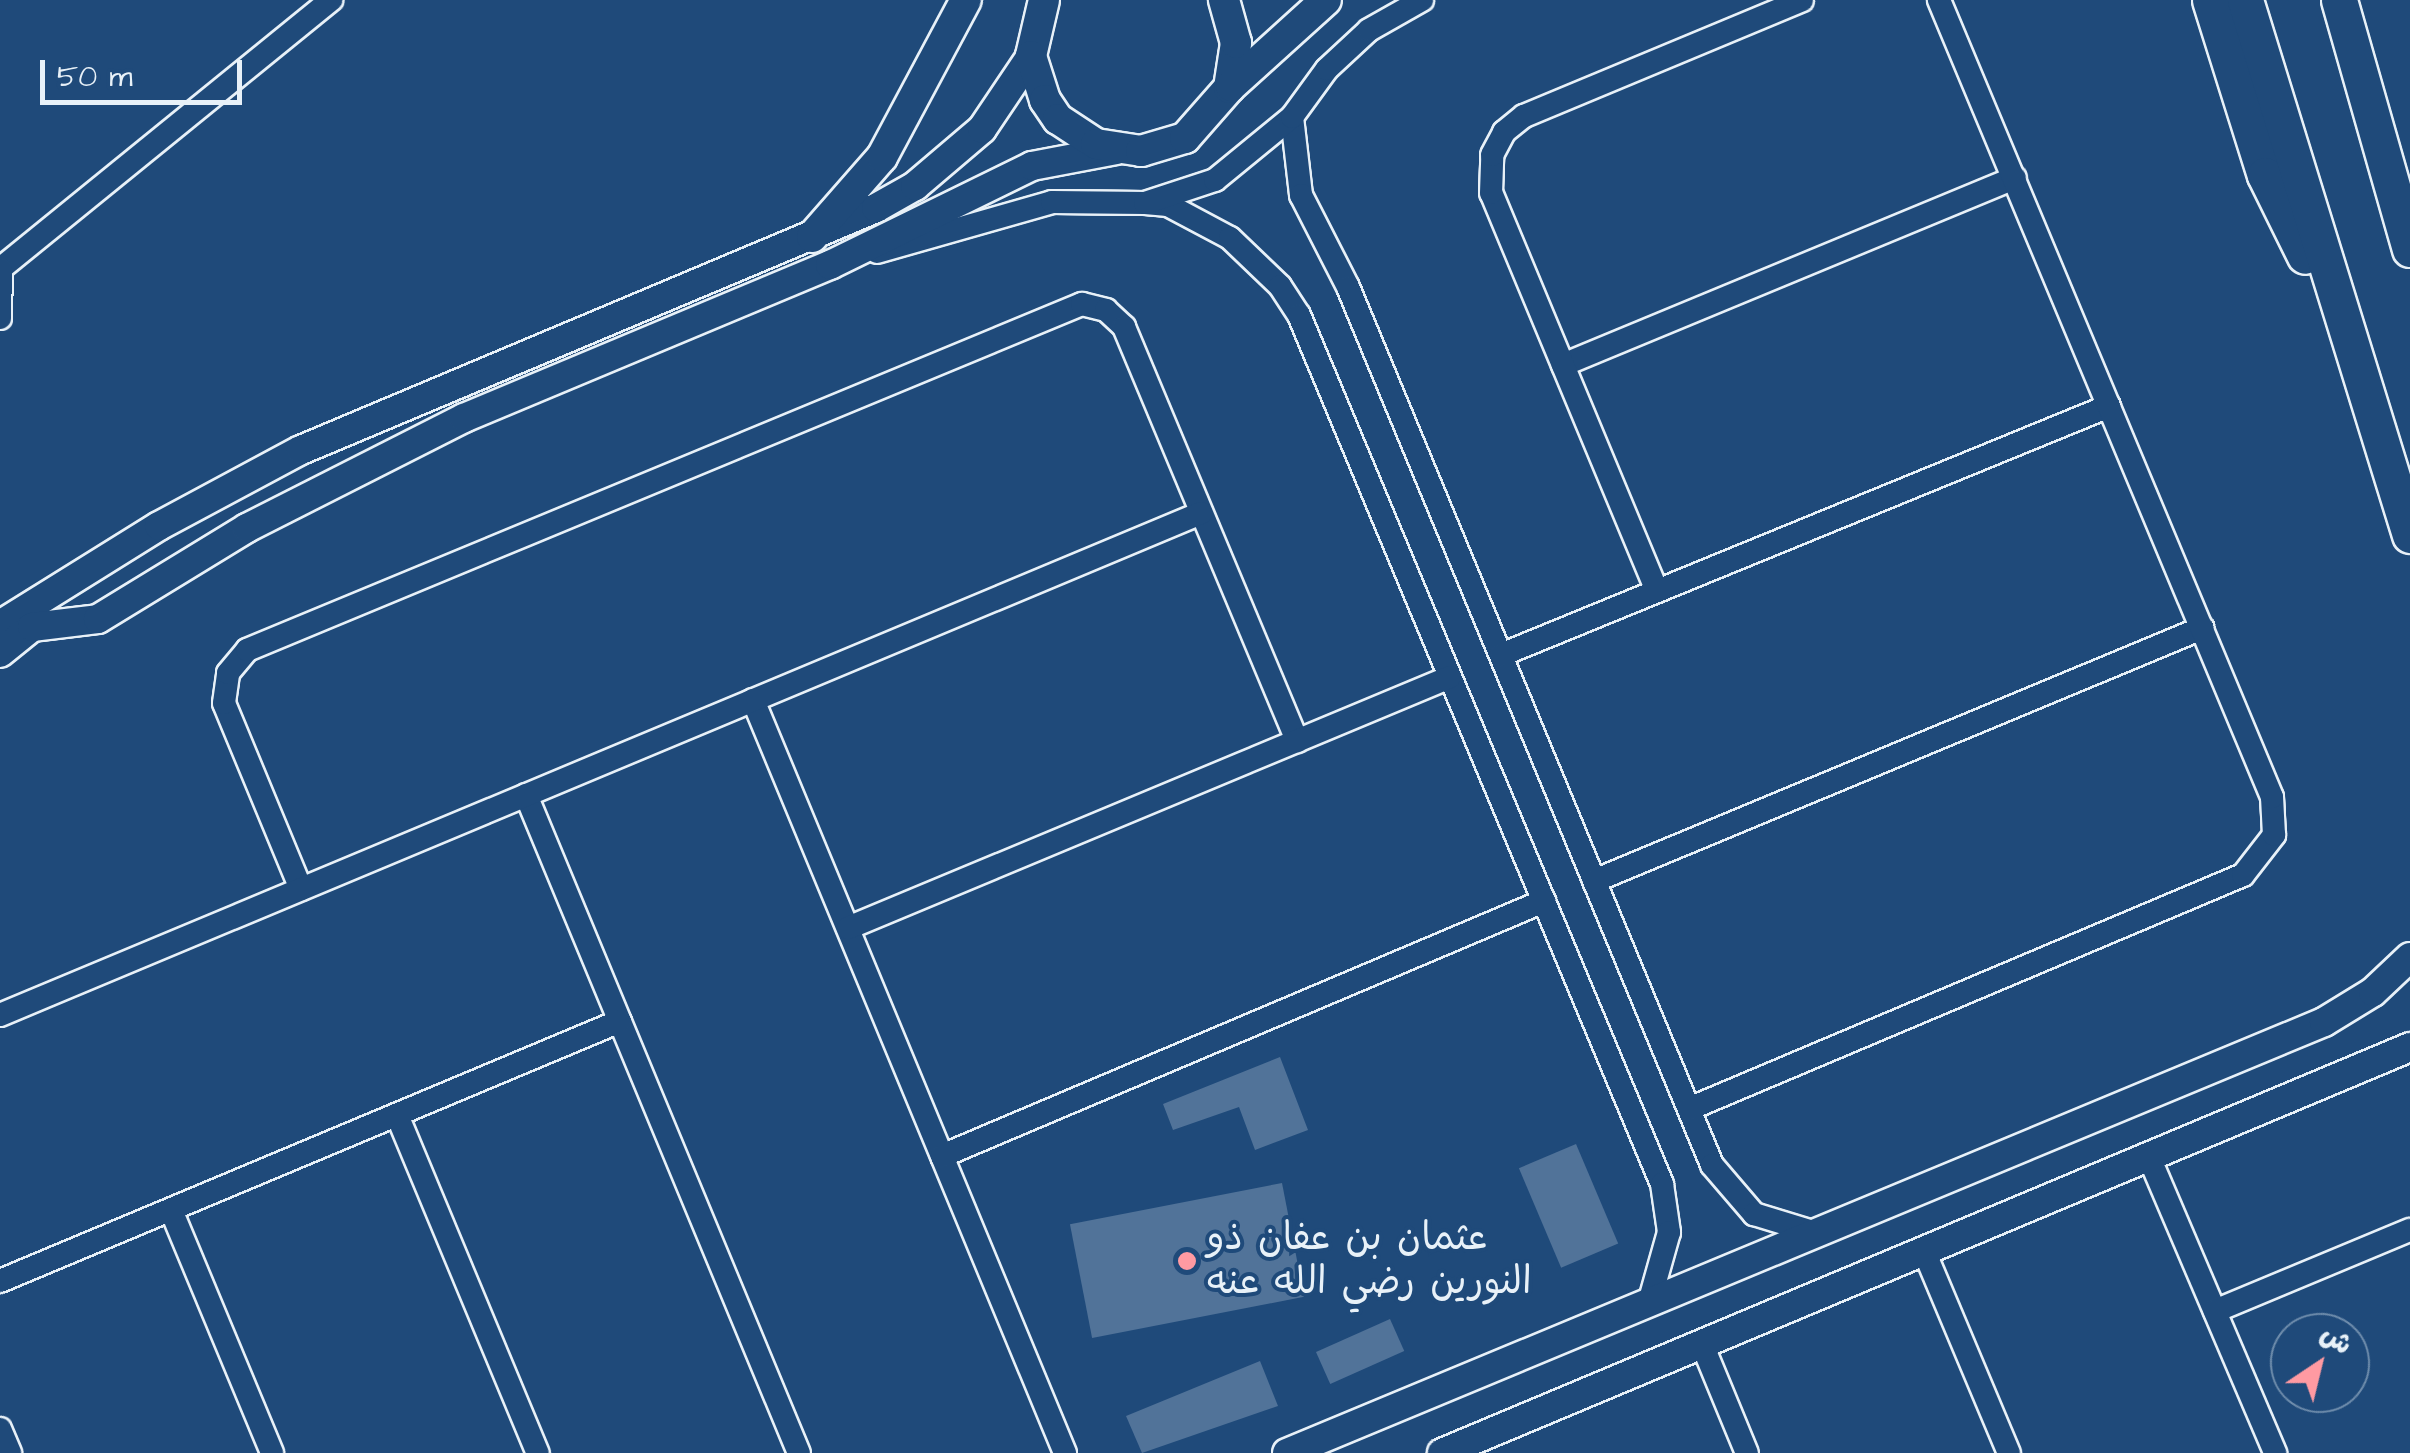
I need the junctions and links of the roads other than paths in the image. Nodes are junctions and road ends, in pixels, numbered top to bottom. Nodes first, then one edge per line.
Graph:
1 (331, 0) edge
2 (966, 0) edge
3 (1012, 0) edge
4 (1044, 0) edge
5 (1224, 0) edge
6 (1326, 0) edge
7 (1422, 0) edge
8 (1802, 0) edge
9 (1939, 0) edge
10 (2210, 0) edge
11 (2245, 0) edge
12 (2339, 0) edge
13 (1032, 45) junction
14 (1229, 88) junction
15 (1292, 117) junction
16 (1118, 150) junction
17 (2014, 178) junction
18 (1145, 203) junction
19 (812, 237) junction
20 (2410, 249) edge
21 (830, 266) junction
22 (0, 269) edge
23 (2333, 298) junction
24 (0, 318) edge
25 (1563, 365) junction
26 (2110, 406) junction
27 (1201, 513) junction
28 (2410, 534) edge
29 (1657, 591) junction
30 (0, 625) edge
31 (2202, 628) junction
32 (0, 653) edge
33 (1501, 655) junction
34 (1450, 677) junction
35 (753, 700) junction
36 (1297, 741) junction
37 (526, 795) junction
38 (1594, 881) junction
39 (301, 889) junction
40 (1544, 901) junction
41 (848, 928) junction
42 (2406, 965) edge
43 (0, 1014) edge
44 (620, 1021) junction
45 (2410, 1047) edge
46 (1689, 1109) junction
47 (397, 1115) junction
48 (942, 1156) junction
49 (2149, 1157) junction
50 (171, 1210) junction
51 (2410, 1230) edge
52 (1816, 1233) junction
53 (1924, 1252) junction
54 (0, 1281) edge
55 (1649, 1303) junction
56 (2214, 1311) junction
57 (1702, 1344) junction
58 (0, 1429) edge
59 (10, 1453) edge
60 (272, 1453) edge
61 (538, 1453) edge
62 (799, 1453) edge
63 (1065, 1453) edge
64 (1287, 1453) edge
65 (1442, 1453) edge
66 (1747, 1453) edge
67 (2010, 1453) edge
68 (2275, 1453) edge

1 - 22 street
2 - 19 main road
3 - 13 main road
4 - 13 main road
5 - 14 main road
6 - 14 main road
7 - 15 street
8 - 25 street
9 - 17 street
10 - 23 main road
11 - 23 main road
12 - 20 main road
13 - 16 main road
13 - 19 street
14 - 16 main road
15 - 18 street
15 - 33 street
16 - 21 street
17 - 25 street
17 - 26 street
18 - 21 street
18 - 34 street
19 - 30 street
21 - 32 street
22 - 24 street
23 - 28 main road
25 - 29 street
26 - 29 street
26 - 31 street
27 - 35 street
27 - 36 street
27 - 39 street
29 - 33 street
31 - 38 street
31 - 46 street
33 - 38 street
34 - 36 street
34 - 40 street
35 - 37 street
35 - 41 street
36 - 41 street
37 - 39 street
37 - 44 street
38 - 46 street
39 - 43 street
40 - 48 street
40 - 55 street
41 - 48 street
42 - 52 street
44 - 47 street
44 - 62 street
45 - 49 street
46 - 52 street
47 - 50 street
47 - 61 street
48 - 63 street
49 - 53 street
49 - 56 street
50 - 54 street
50 - 60 street
51 - 56 street
52 - 55 street
53 - 57 street
53 - 67 street
55 - 64 street
56 - 68 street
57 - 65 street
57 - 66 street
58 - 59 street

